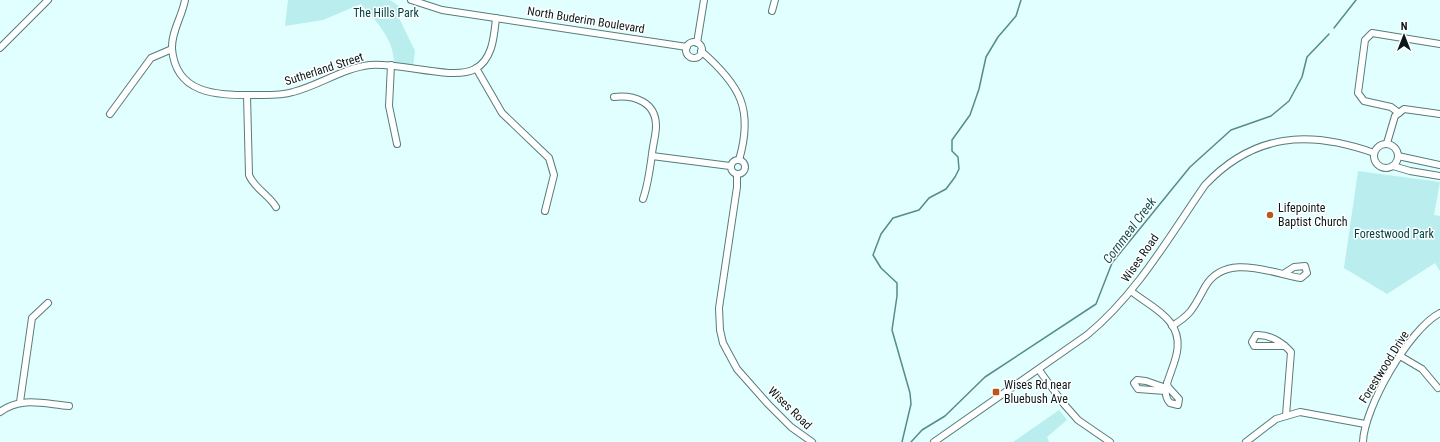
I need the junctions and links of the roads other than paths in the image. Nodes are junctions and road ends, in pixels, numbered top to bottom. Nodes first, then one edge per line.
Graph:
1 (48, 0) edge
2 (185, 0) edge
3 (411, 0) edge
4 (704, 0) edge
5 (775, 0) edge
6 (772, 11) dead end
7 (496, 18) junction
8 (697, 43) junction
9 (1440, 44) edge
10 (687, 47) junction
11 (0, 48) edge
12 (172, 49) junction
13 (701, 52) junction
14 (391, 65) junction
15 (476, 68) junction
16 (247, 95) junction
17 (614, 97) dead end
18 (1399, 113) junction
19 (110, 114) dead end
20 (1440, 114) edge
21 (1387, 143) junction
22 (397, 144) dead end
23 (1374, 153) junction
24 (652, 156) junction
25 (1398, 156) junction
26 (739, 160) junction
27 (1440, 165) edge
28 (730, 166) junction
29 (1393, 166) junction
30 (736, 174) junction
31 (1440, 176) edge
32 (643, 199) dead end
33 (276, 207) dead end
34 (545, 212) dead end
35 (1283, 274) dead end
36 (1131, 291) junction
37 (48, 303) dead end
38 (1440, 313) edge
39 (1172, 326) junction
40 (1285, 346) dead end
41 (1400, 356) junction
42 (1039, 370) junction
43 (1143, 380) junction
44 (1167, 388) junction
45 (1438, 388) dead end
46 (1142, 390) junction
47 (20, 402) junction
48 (68, 406) dead end
49 (0, 412) edge
50 (1286, 415) junction
51 (1365, 424) junction
52 (1249, 441) edge
53 (812, 442) edge
54 (934, 442) edge
55 (1110, 442) edge
56 (1363, 442) edge

1 - 11 street
2 - 12 street, Sutherland Street
3 - 7 street, North Buderim Boulevard
4 - 8 street
5 - 6 street
7 - 10 street, North Buderim Boulevard
7 - 15 street
8 - 10 street
8 - 13 street
9 - 18 street
10 - 13 street
12 - 16 street, Sutherland Street
12 - 19 street
13 - 26 street
14 - 15 street, Sutherland Street
14 - 16 street, Sutherland Street
14 - 22 street
15 - 34 street
16 - 33 street
17 - 24 street
18 - 20 street
18 - 21 street
21 - 23 street
21 - 25 street
23 - 29 street
23 - 36 street, Wises Road
24 - 28 street
24 - 32 street
25 - 27 street
25 - 29 street
26 - 28 street
26 - 30 street
28 - 30 street
29 - 31 street
30 - 53 street, Wises Road
35 - 39 street
36 - 39 street
36 - 42 street, Wises Road
37 - 47 street
38 - 41 street, Forestwood Drive
39 - 44 street
40 - 50 street
41 - 45 street
41 - 51 street, Forestwood Drive
42 - 54 street, Wises Road
42 - 55 street
43 - 44 street
43 - 46 street
43 - 46 street
44 - 44 street
44 - 46 street
47 - 48 street
47 - 49 street
50 - 51 street
50 - 52 street
51 - 56 street, Forestwood Drive

